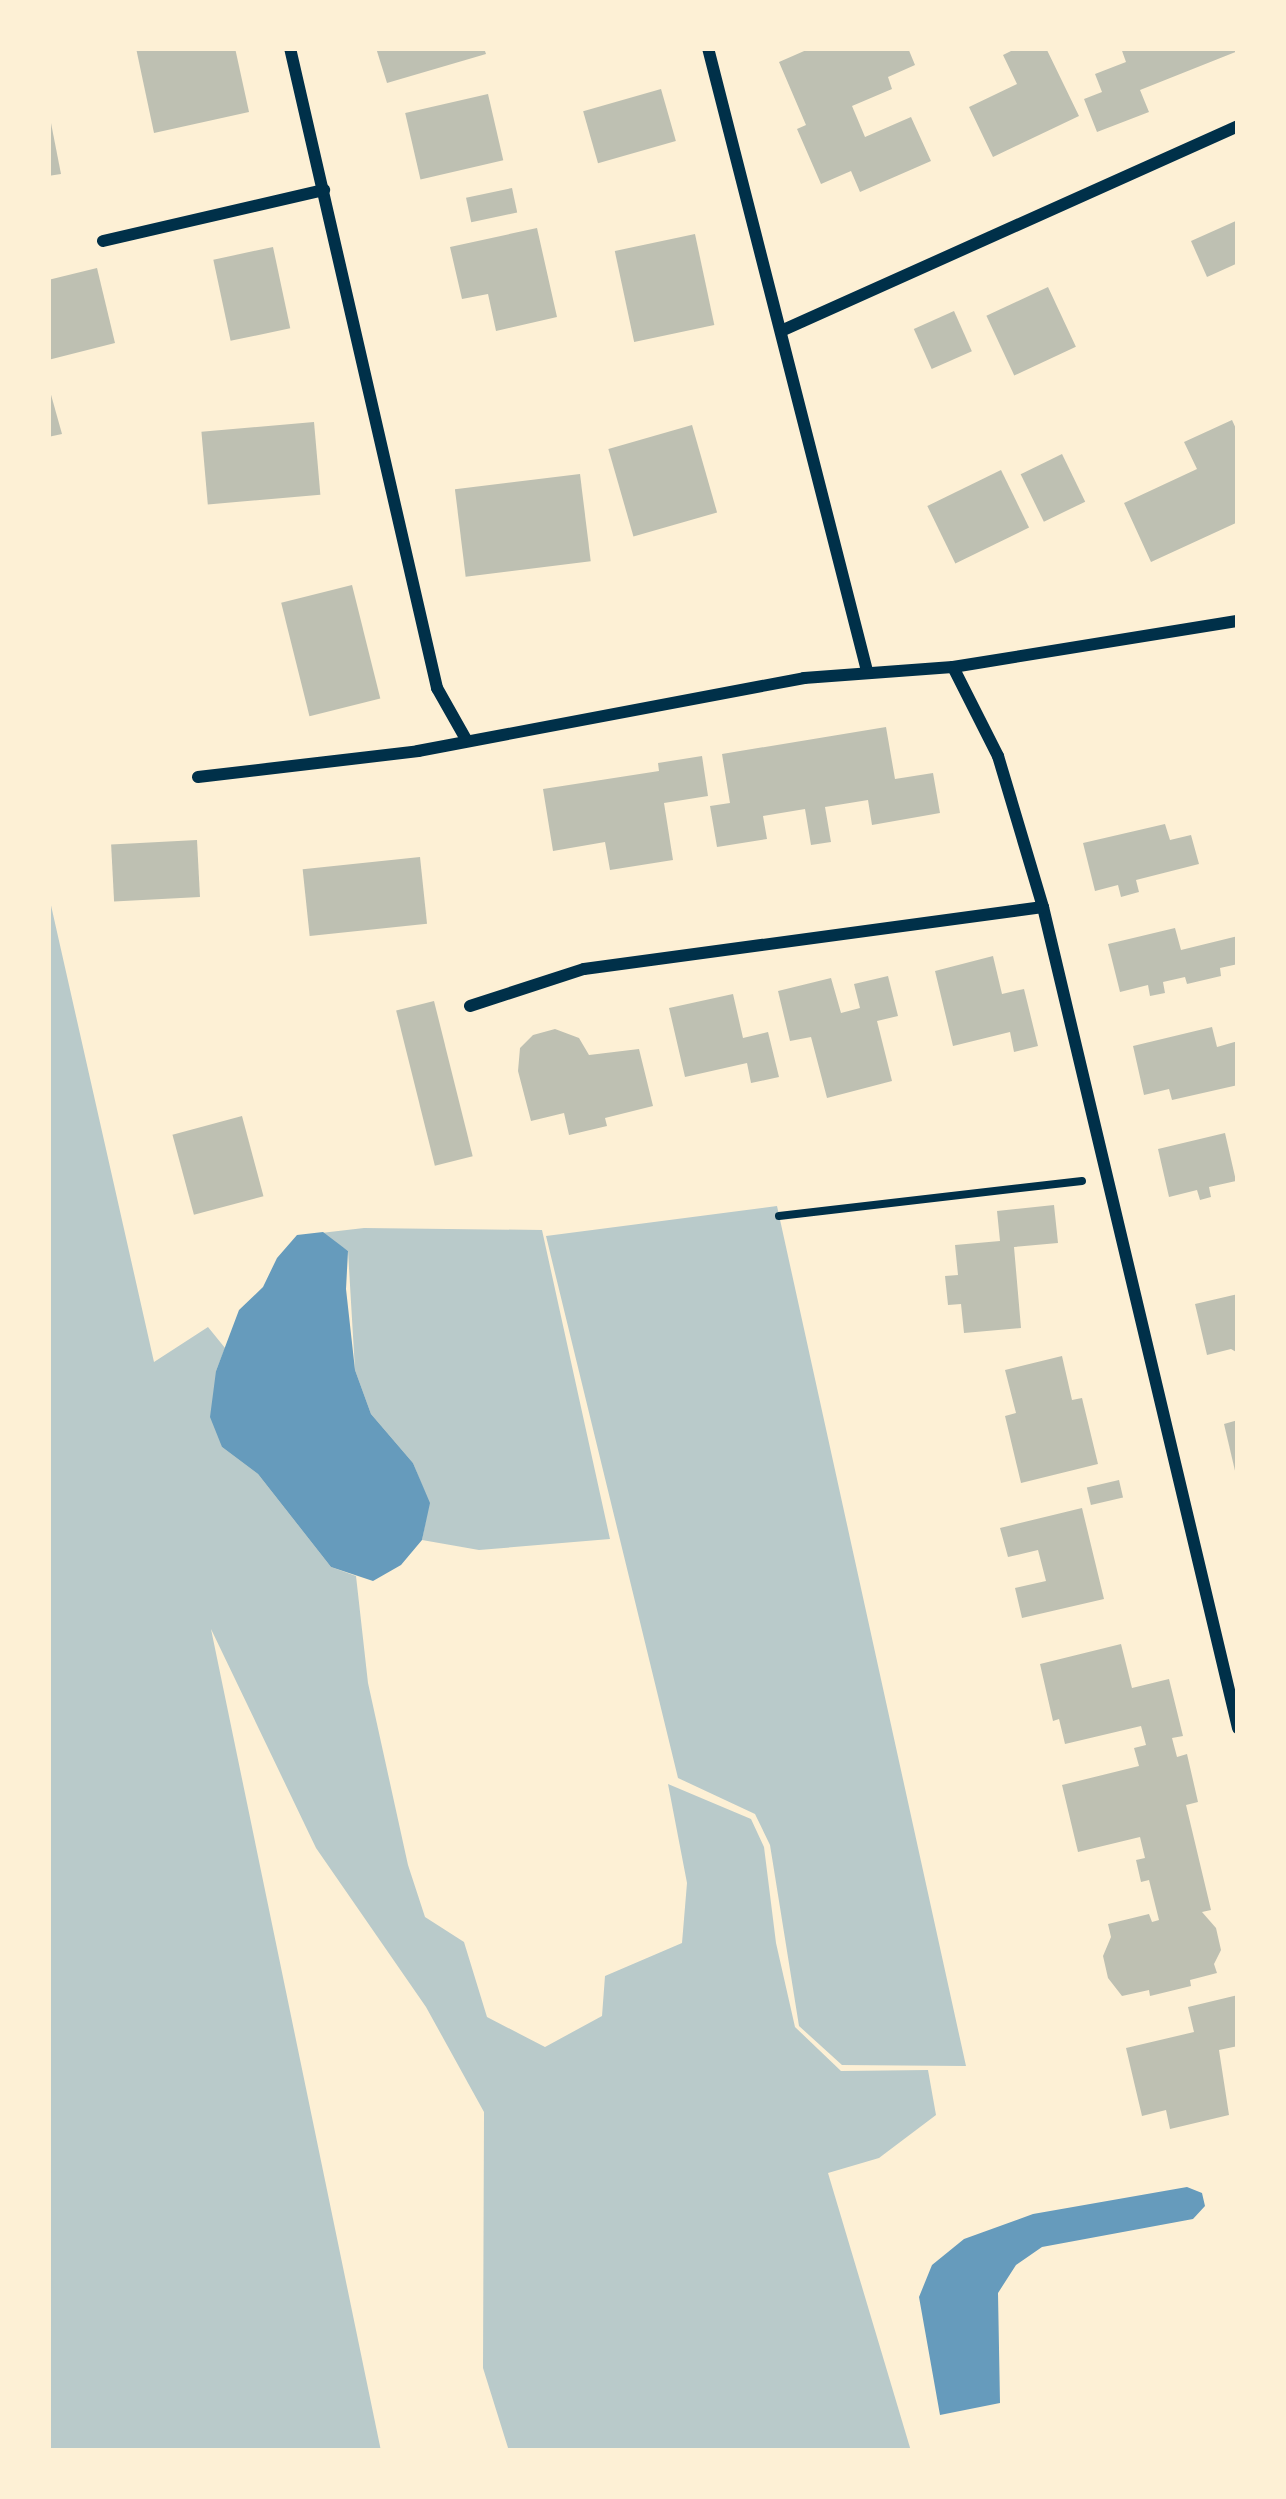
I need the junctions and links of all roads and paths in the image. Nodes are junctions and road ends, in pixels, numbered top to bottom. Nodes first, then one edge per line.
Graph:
1 (290, 48) edge
2 (708, 48) edge
3 (1238, 126) edge
4 (324, 190) junction
5 (103, 241) dead end
6 (781, 331) junction
7 (1238, 621) edge
8 (953, 667) junction
9 (867, 671) junction
10 (467, 741) junction
11 (198, 777) dead end
12 (1043, 907) junction
13 (470, 1006) dead end
14 (1108, 1178) junction
15 (779, 1216) dead end
16 (1238, 1728) edge

1 - 4 street
2 - 6 street
3 - 6 street
4 - 5 street
4 - 10 street
6 - 9 street
7 - 8 street
8 - 9 street
8 - 12 street
9 - 10 street
10 - 11 street
12 - 13 street
12 - 14 street
14 - 15 path
14 - 16 street

